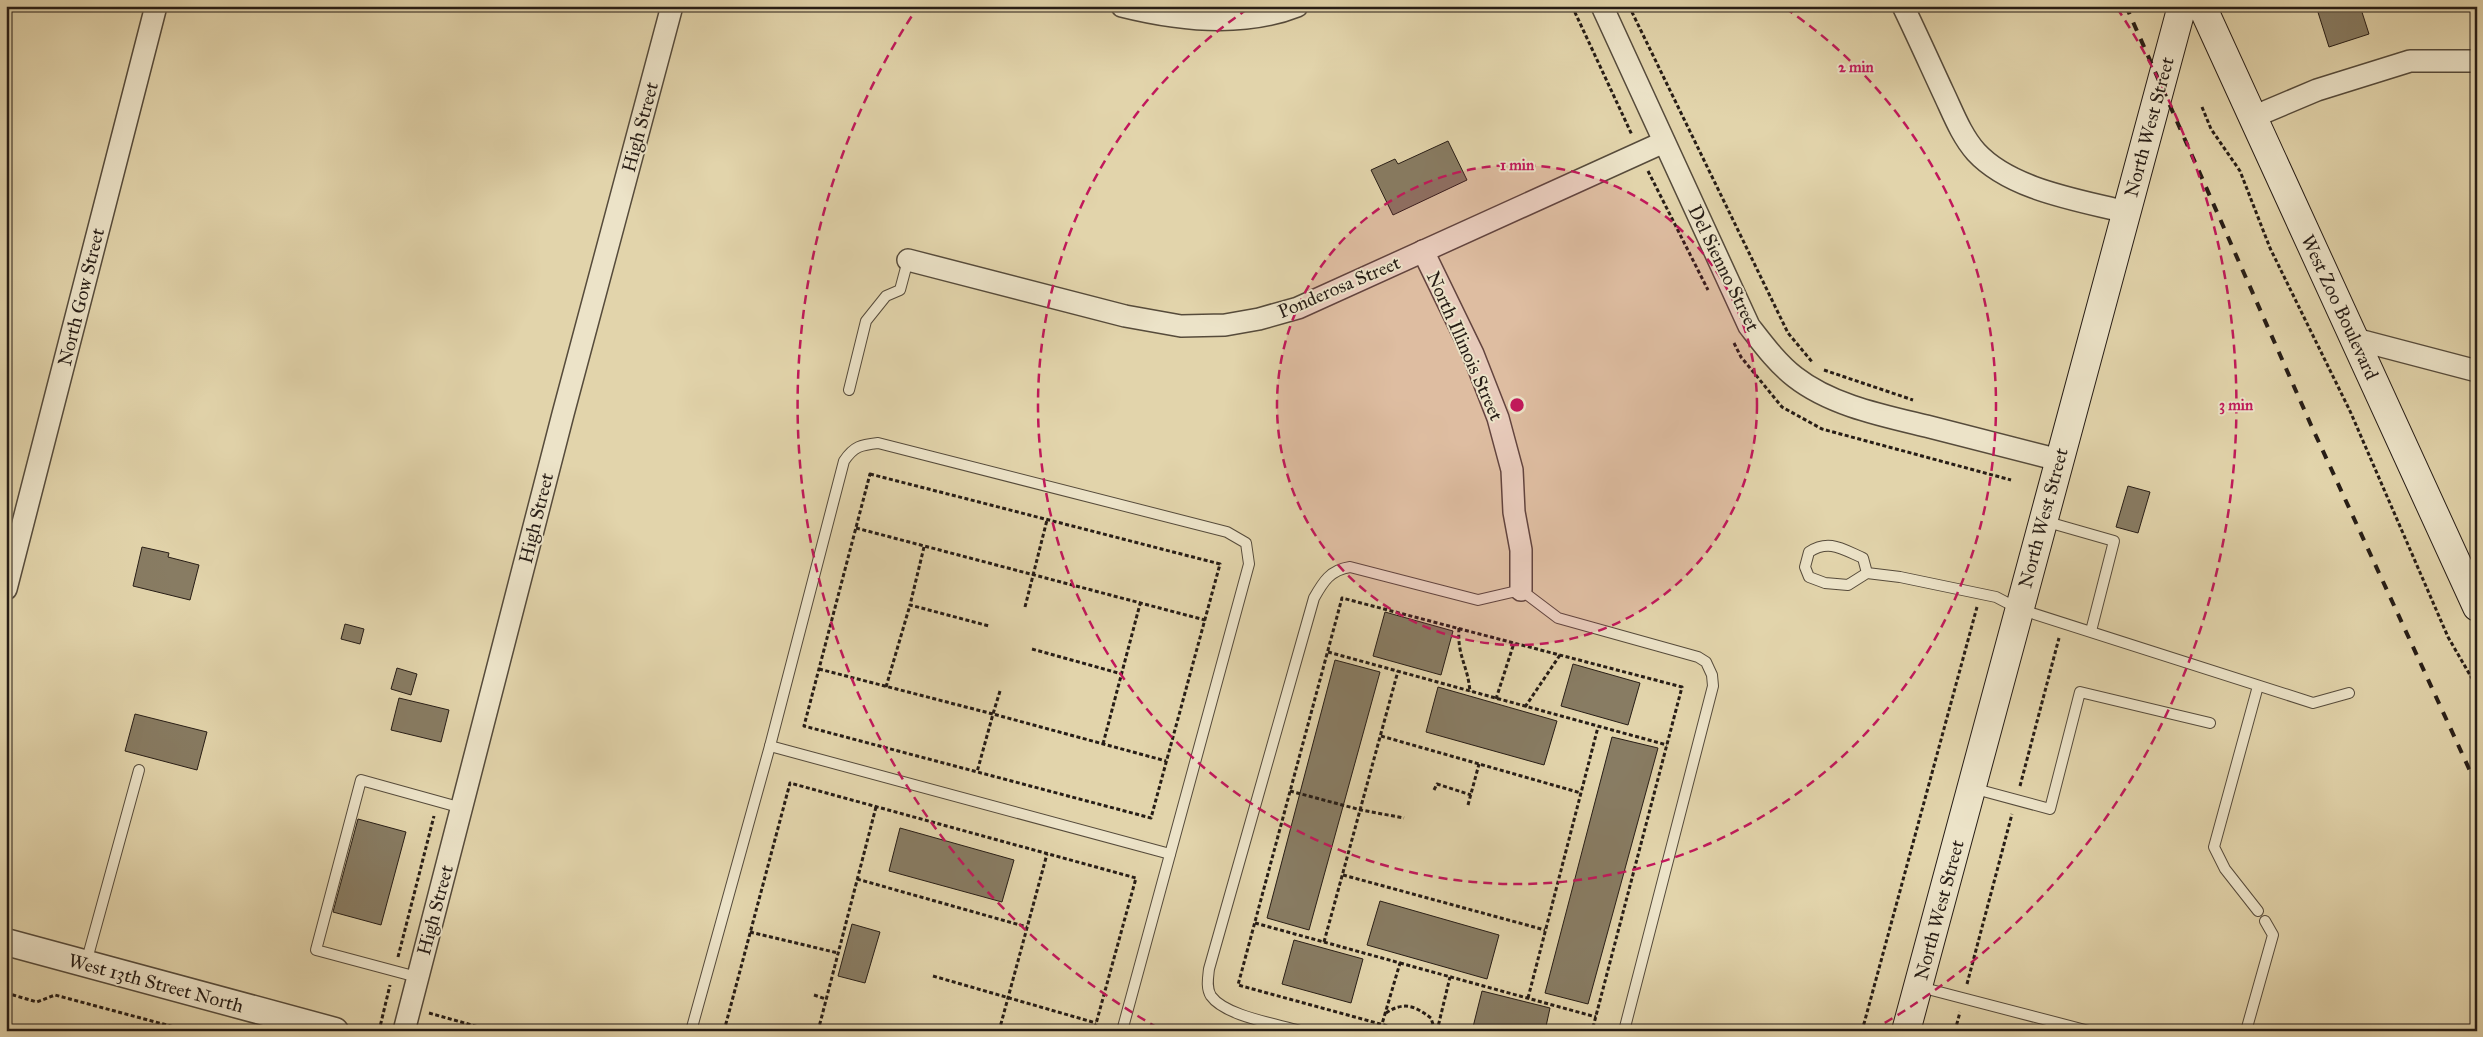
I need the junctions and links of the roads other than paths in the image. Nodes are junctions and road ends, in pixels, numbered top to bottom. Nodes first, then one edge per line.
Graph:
1 (156, 6) edge
2 (672, 6) edge
3 (1122, 6) edge
4 (1297, 6) edge
5 (1602, 6) edge
6 (1904, 6) edge
7 (2182, 6) edge
8 (2202, 6) edge
9 (2477, 61) edge
10 (2253, 116) junction
11 (1664, 142) junction
12 (2126, 212) junction
13 (1423, 251) junction
14 (908, 260) joint
15 (2355, 340) junction
16 (2477, 371) edge
17 (848, 390) dead end
18 (2059, 460) junction
19 (2043, 520) junction
20 (1867, 573) junction
21 (6, 589) edge
22 (1521, 590) junction
23 (2477, 607) edge
24 (2018, 610) junction
25 (2091, 631) junction
26 (2258, 686) junction
27 (2349, 693) dead end
28 (2210, 723) dead end
29 (770, 746) junction
30 (139, 770) dead end
31 (1971, 788) junction
32 (462, 808) junction
33 (1170, 854) junction
34 (2258, 911) dead end
35 (2265, 921) dead end
36 (6, 942) edge
37 (86, 964) junction
38 (418, 978) junction
39 (1919, 986) junction
40 (335, 1031) edge
41 (404, 1031) edge
42 (691, 1031) edge
43 (1122, 1031) edge
44 (1300, 1031) edge
45 (1624, 1031) edge
46 (1906, 1031) edge
47 (2089, 1031) edge
48 (2246, 1031) edge

1 - 21 street, North Gow Street
2 - 32 street, High Street
3 - 4 street
5 - 11 street, Del Sienno Street
6 - 12 street
7 - 12 main road, North West Street
8 - 10 main road, West Zoo Boulevard
9 - 10 street
10 - 15 main road, West Zoo Boulevard
11 - 13 street, Ponderosa Street
11 - 18 street, Del Sienno Street
12 - 18 main road, North West Street
13 - 14 street, Ponderosa Street
13 - 22 street, North Illinois Street
14 - 17 lane
15 - 16 street
15 - 23 main road, West Zoo Boulevard
18 - 19 main road, North West Street
19 - 24 main road, North West Street
19 - 25 lane
20 - 20 lane
20 - 24 lane
22 - 44 lane
22 - 45 lane
24 - 25 lane
24 - 31 main road, North West Street
25 - 26 lane
26 - 27 lane
26 - 34 lane
28 - 31 lane
29 - 33 lane
29 - 33 lane
29 - 42 lane
30 - 37 lane
31 - 39 main road, North West Street
32 - 38 street, High Street
32 - 38 lane
33 - 43 lane
35 - 48 lane
36 - 37 street, West 13th Street North
37 - 40 street, West 13th Street North
38 - 41 street, High Street
39 - 46 main road, North West Street
39 - 47 lane

